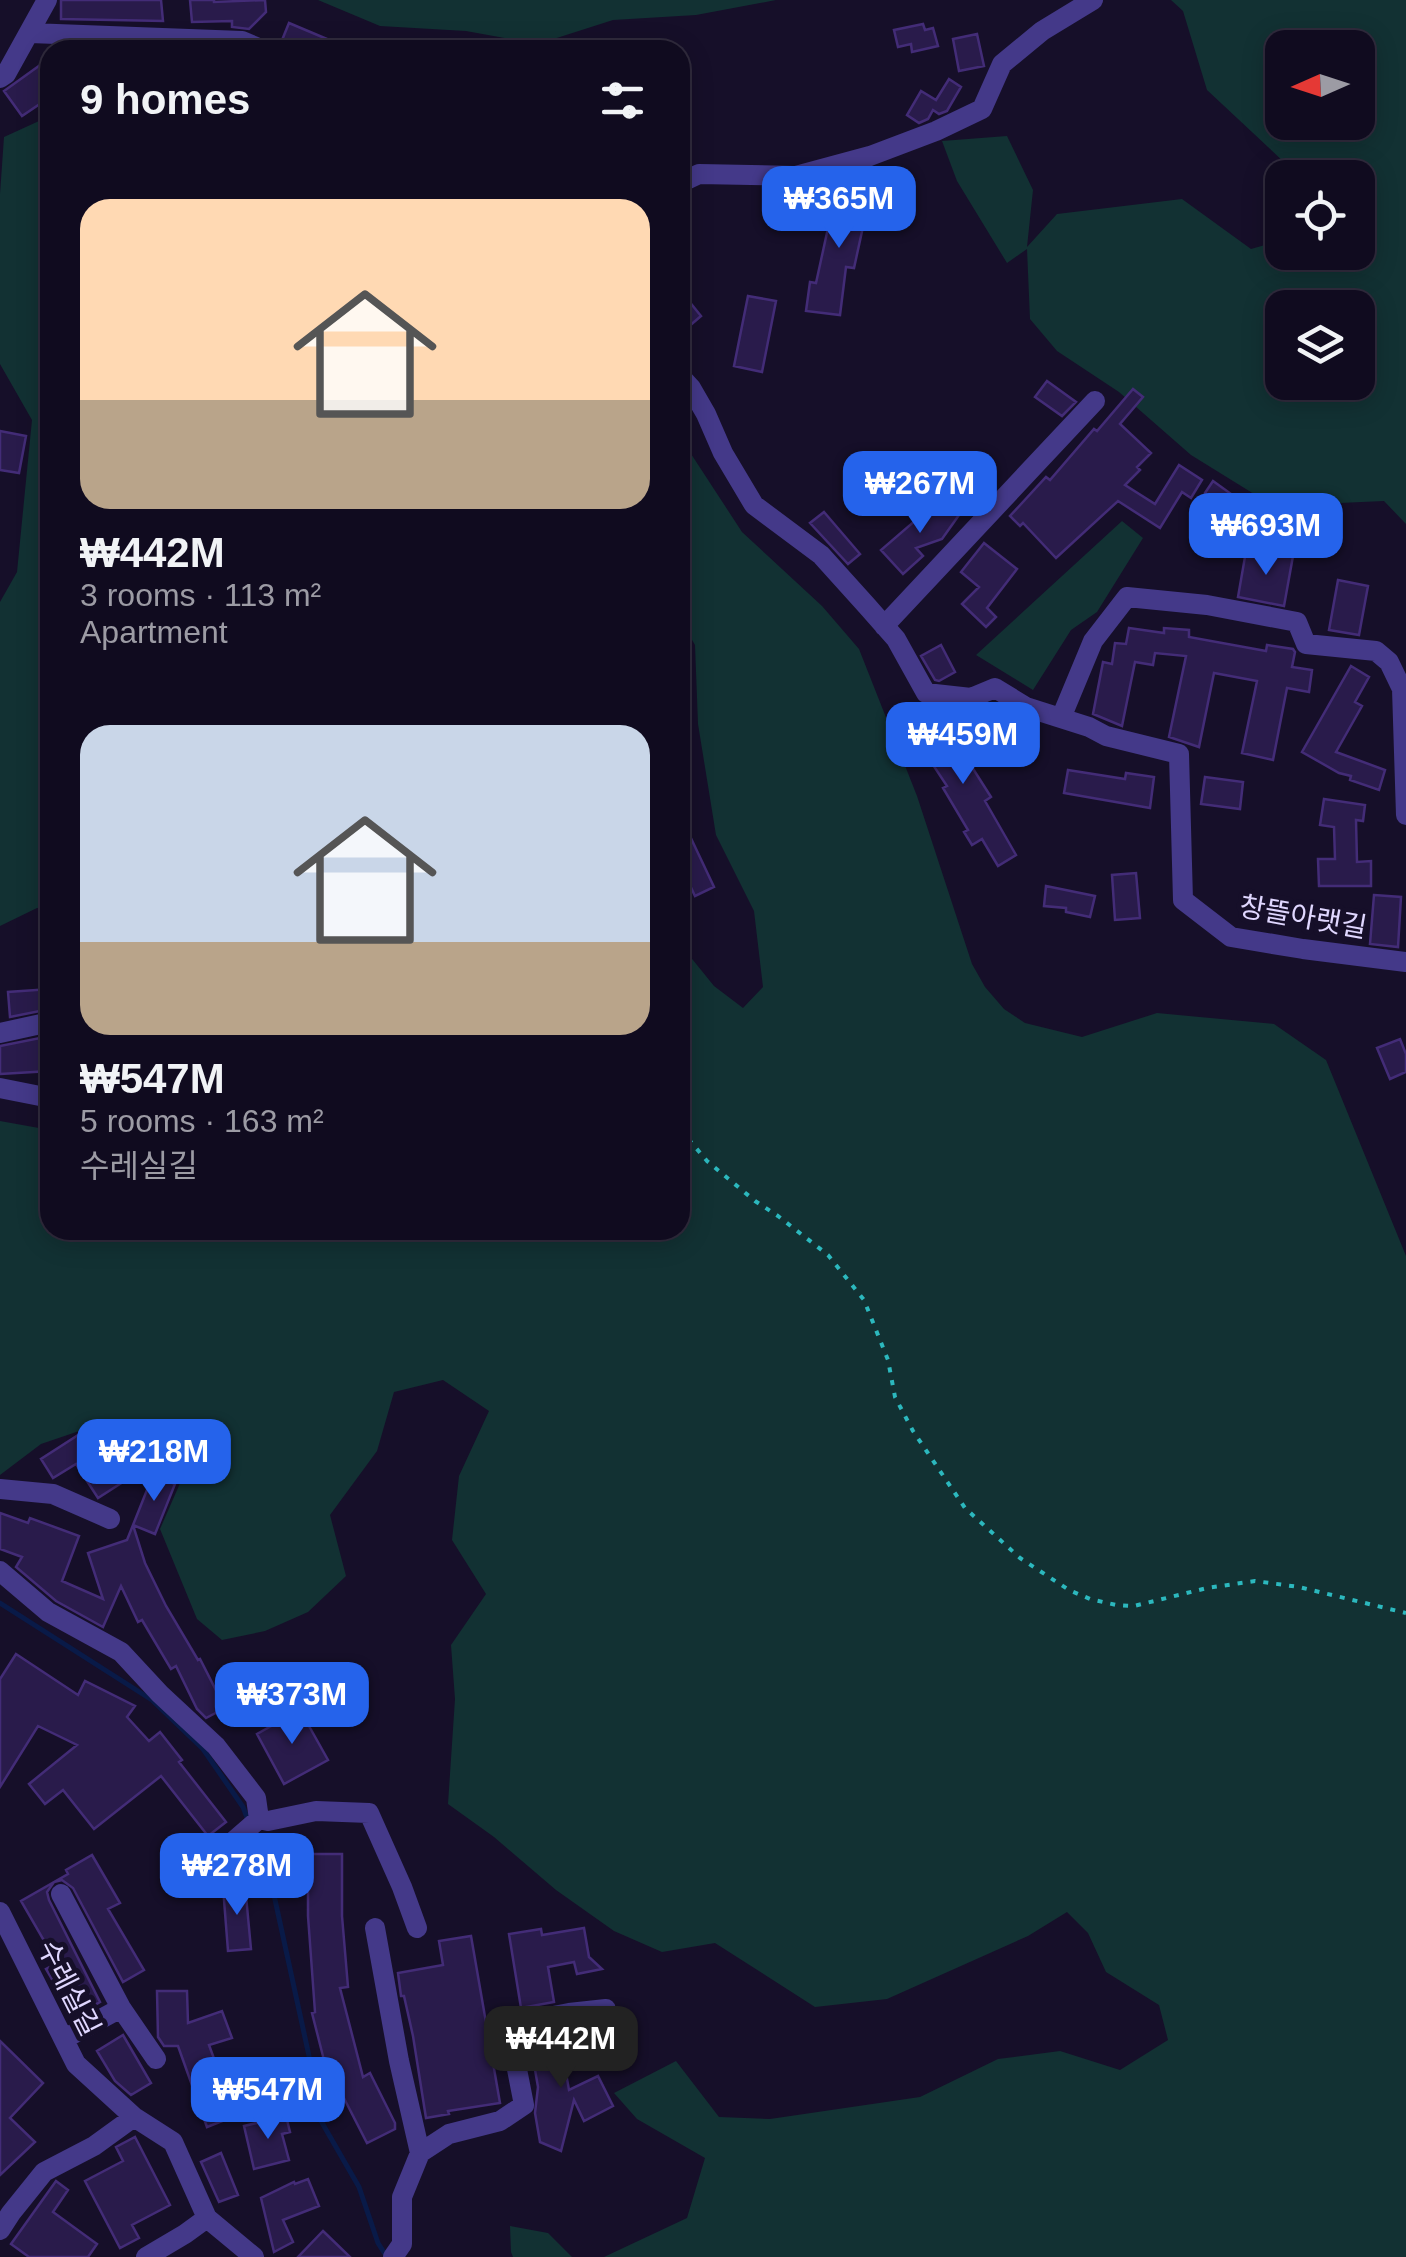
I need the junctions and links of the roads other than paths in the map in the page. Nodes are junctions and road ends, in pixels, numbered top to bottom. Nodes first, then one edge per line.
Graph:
1 (47, 0) edge
2 (1093, 0) edge
3 (30, 33) junction
4 (216, 40) edge
5 (0, 78) edge
6 (690, 178) edge
7 (690, 387) edge
8 (1095, 402) dead end
9 (884, 626) junction
10 (1061, 718) junction
11 (1406, 815) edge
12 (1406, 962) edge
13 (40, 1024) edge
14 (0, 1033) edge
15 (0, 1088) edge
16 (40, 1096) edge
17 (0, 1489) edge
18 (110, 1519) dead end
19 (0, 1571) edge
20 (258, 1819) junction
21 (190, 1879) dead end
22 (61, 1894) dead end
23 (0, 1912) edge
24 (376, 1928) dead end
25 (416, 1928) dead end
26 (10, 1949) edge
27 (121, 2008) junction
28 (606, 2009) dead end
29 (64, 2039) junction
30 (156, 2060) dead end
31 (134, 2117) junction
32 (420, 2153) junction
33 (207, 2218) junction
34 (0, 2230) edge
35 (395, 2254) edge
36 (146, 2257) edge
37 (254, 2257) edge

1 - 3 street
2 - 6 street
3 - 4 street
3 - 5 street
7 - 9 street, 창뜰아랫길
8 - 9 street
9 - 10 street, 창뜰아랫길
10 - 11 street
10 - 12 street, 창뜰아랫길
13 - 14 street
15 - 16 street
17 - 18 street
19 - 20 street
20 - 21 street
20 - 25 street
22 - 27 street
23 - 26 street, 수레실길
24 - 32 street
26 - 29 street, 수레실길
27 - 29 street
27 - 30 street
28 - 32 street
29 - 31 street, 수레실길
31 - 33 street, 수레실길
31 - 34 street
32 - 35 street
33 - 36 street
33 - 37 street, 수레실길

